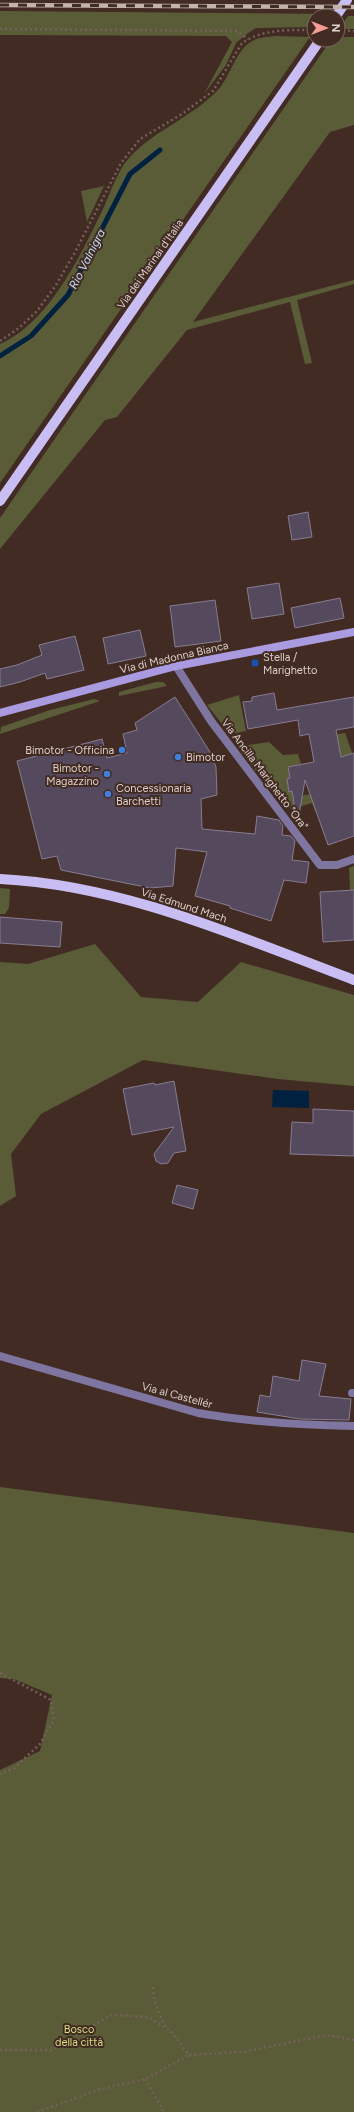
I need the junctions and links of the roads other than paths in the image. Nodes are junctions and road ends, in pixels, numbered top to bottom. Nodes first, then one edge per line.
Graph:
1 (314, 48) edge
2 (0, 501) edge
3 (354, 632) edge
4 (176, 666) junction
5 (0, 713) edge
6 (354, 859) edge
7 (0, 879) edge
8 (354, 980) edge
9 (0, 1356) edge
10 (354, 1426) edge

1 - 2 main road, Via dei Marinai d'Italia
3 - 4 main road, Via di Madonna Bianca
4 - 5 main road, Via di Madonna Bianca
4 - 6 street, Via Ancilla Marighetto "Ora"
7 - 8 main road, Via Edmund Mach
9 - 10 street, Via al Castellér

